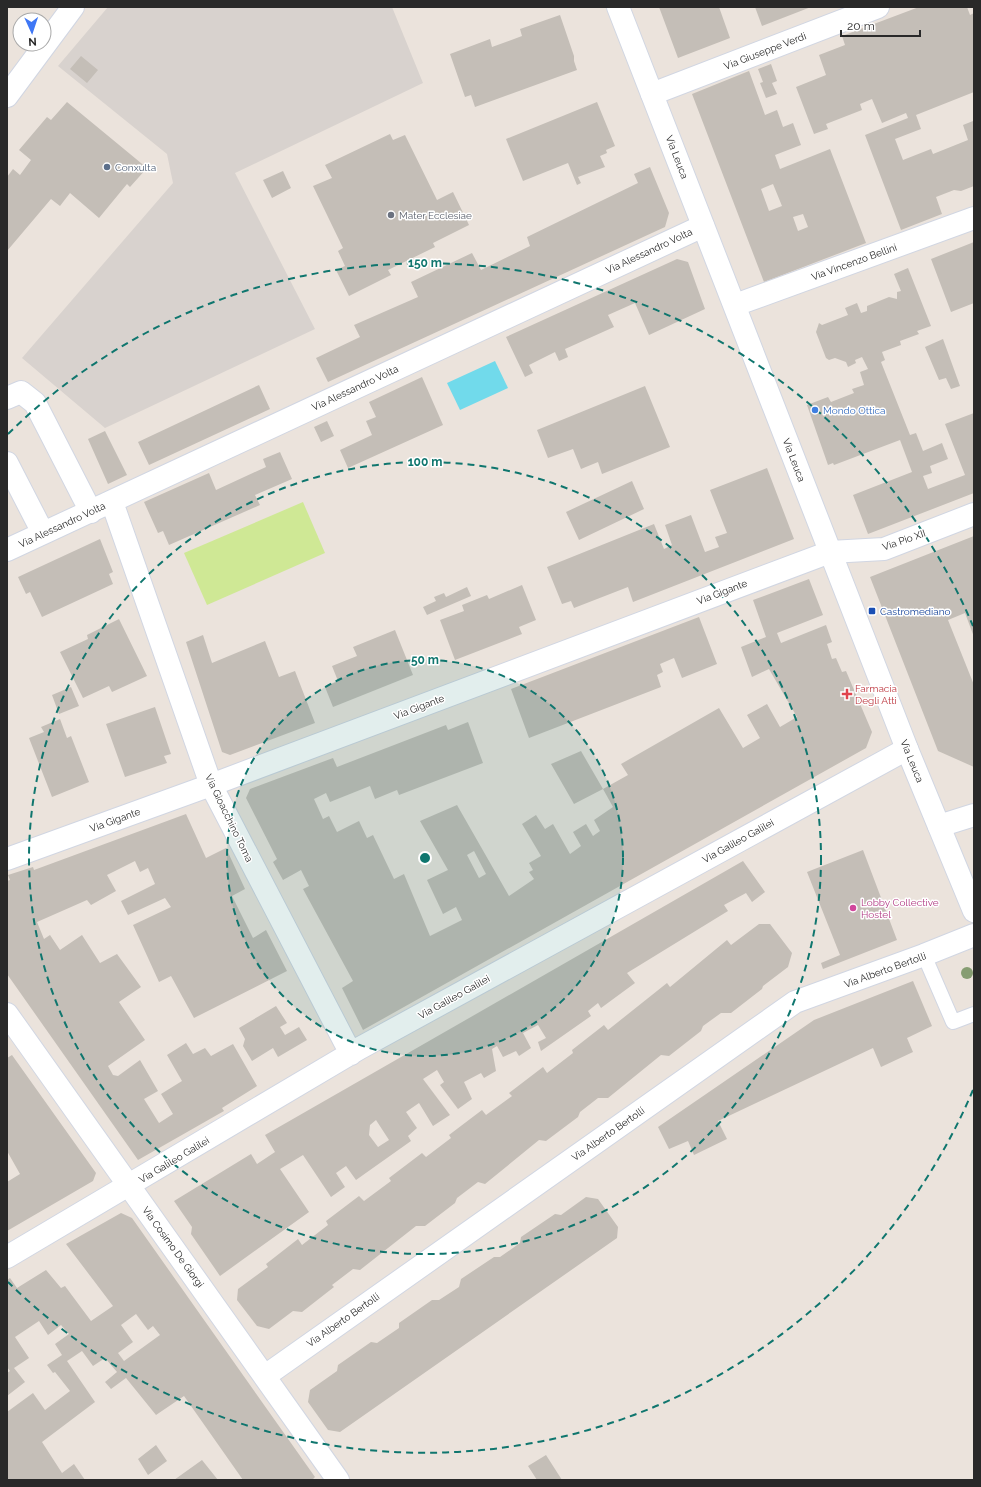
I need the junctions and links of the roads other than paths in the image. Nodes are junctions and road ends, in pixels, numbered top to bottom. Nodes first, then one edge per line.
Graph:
1 (73, 7) edge
2 (618, 7) edge
3 (878, 7) edge
4 (9, 84) edge
5 (652, 94) junction
6 (974, 218) edge
7 (704, 226) junction
8 (735, 305) junction
9 (7, 398) edge
10 (7, 463) edge
11 (112, 502) junction
12 (91, 512) junction
13 (974, 514) edge
14 (43, 533) junction
15 (7, 550) edge
16 (830, 552) junction
17 (907, 749) junction
18 (211, 785) junction
19 (974, 815) edge
20 (939, 826) junction
21 (7, 859) edge
22 (974, 911) edge
23 (974, 935) edge
24 (924, 955) junction
25 (7, 1014) edge
26 (974, 1014) edge
27 (351, 1054) junction
28 (129, 1186) junction
29 (7, 1257) edge
30 (265, 1376) junction
31 (338, 1480) edge

1 - 4 street
2 - 5 street, Via Leuca
3 - 5 street, Via Giuseppe Verdi
5 - 7 street, Via Leuca
6 - 8 street, Via Vincenzo Bellini
7 - 8 street, Via Leuca
7 - 11 street, Via Alessandro Volta
8 - 16 street, Via Leuca
9 - 12 street
10 - 14 street
11 - 12 street, Via Alessandro Volta
11 - 18 street, Via Gioacchino Toma
12 - 14 street, Via Alessandro Volta
13 - 16 street, Via Pio XII
14 - 15 street, Via Alessandro Volta
16 - 17 street, Via Leuca
16 - 18 street, Via Gigante
17 - 20 street, Via Leuca
17 - 27 street, Via Galileo Galilei
18 - 21 street, Via Gigante
18 - 27 street, Via Gioacchino Toma
19 - 20 street
20 - 22 street, Via Leuca
23 - 24 street, Via Alberto Bertolli
24 - 26 lane
24 - 30 street, Via Alberto Bertolli
25 - 28 street, Via Cosimo De Giorgi
27 - 28 street, Via Galileo Galilei
28 - 29 street, Via Galileo Galilei
28 - 30 street, Via Cosimo De Giorgi
30 - 31 street, Via Cosimo De Giorgi

